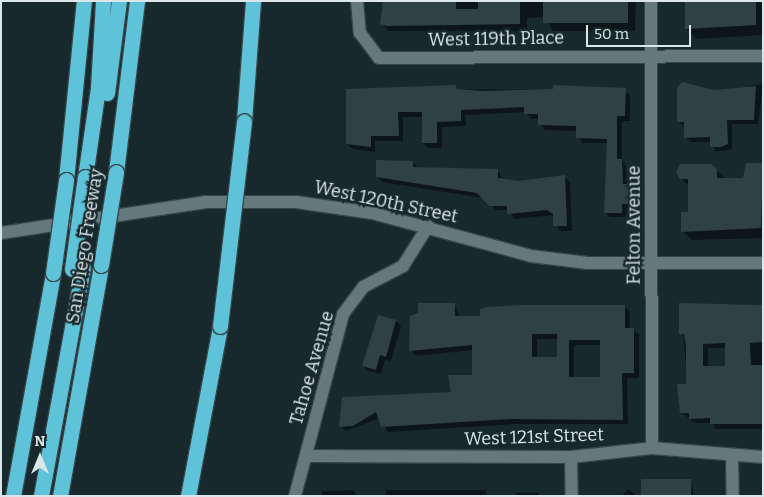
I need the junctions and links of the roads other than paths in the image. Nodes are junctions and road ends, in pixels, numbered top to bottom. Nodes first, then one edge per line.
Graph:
1 (84, 1) edge
2 (103, 1) edge
3 (118, 1) edge
4 (137, 1) edge
5 (253, 1) edge
6 (357, 1) edge
7 (651, 1) edge
8 (651, 54) junction
9 (763, 56) edge
10 (90, 176) junction
11 (428, 226) junction
12 (1, 233) edge
13 (763, 263) edge
14 (652, 264) junction
15 (77, 268) junction
16 (652, 448) junction
17 (306, 456) junction
18 (572, 457) junction
19 (732, 457) junction
20 (763, 457) edge
21 (13, 496) edge
22 (32, 496) edge
23 (41, 496) edge
24 (60, 496) edge
25 (188, 496) edge
26 (295, 496) edge
27 (572, 496) edge
28 (734, 496) edge

1 - 21 highway, San Diego Freeway, bridge
2 - 10 highway
3 - 10 highway
4 - 24 highway, San Diego Freeway, bridge
5 - 25 highway, bridge
6 - 8 street, West 119th Place
7 - 8 street, Felton Avenue
8 - 9 street, West 119th Place
8 - 14 street, Felton Avenue
10 - 15 highway, bridge
11 - 12 street, West 120th Street
11 - 14 street, West 120th Street
11 - 17 street, Tahoe Avenue
13 - 14 street, West 120th Street
14 - 16 street, Felton Avenue
15 - 22 highway
15 - 23 highway
16 - 18 street, West 121st Street
16 - 19 street, West 121st Street
17 - 18 street, West 121st Street
17 - 26 street, Tahoe Avenue
18 - 27 street
19 - 20 street, West 121st Street
19 - 28 street

